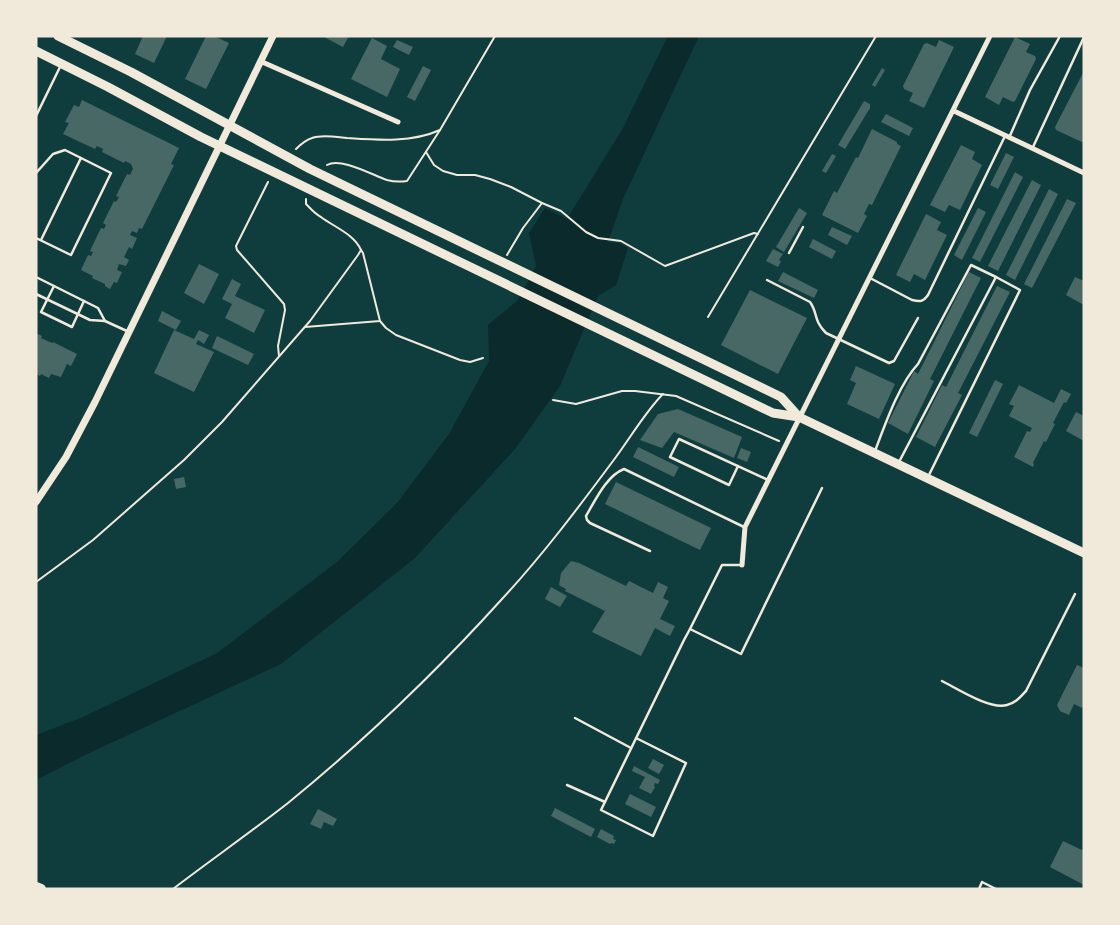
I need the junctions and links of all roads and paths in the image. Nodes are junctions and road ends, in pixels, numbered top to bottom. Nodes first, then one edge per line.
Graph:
1 (58, 36) edge
2 (273, 36) edge
3 (495, 36) edge
4 (876, 36) edge
5 (990, 36) edge
6 (1060, 36) edge
7 (1084, 37) edge
8 (36, 51) edge
9 (260, 61) junction
10 (61, 64) junction
11 (954, 111) junction
12 (36, 116) edge
13 (398, 122) dead end
14 (230, 126) junction
15 (440, 130) junction
16 (1007, 137) junction
17 (220, 146) junction
18 (296, 149) dead end
19 (1032, 149) junction
20 (426, 152) junction
21 (81, 158) junction
22 (326, 167) dead end
23 (36, 173) edge
24 (1084, 174) edge
25 (268, 182) dead end
26 (307, 197) dead end
27 (542, 203) junction
28 (804, 227) dead end
29 (758, 234) junction
30 (36, 238) edge
31 (41, 240) junction
32 (361, 250) junction
33 (789, 253) dead end
34 (503, 263) junction
35 (36, 277) edge
36 (996, 277) junction
37 (869, 278) junction
38 (766, 280) dead end
39 (54, 286) junction
40 (36, 294) edge
41 (48, 300) junction
42 (84, 301) junction
43 (78, 314) junction
44 (708, 317) dead end
45 (918, 318) dead end
46 (105, 320) junction
47 (380, 321) junction
48 (304, 327) junction
49 (129, 332) junction
50 (839, 338) junction
51 (279, 356) junction
52 (483, 358) dead end
53 (663, 394) junction
54 (553, 400) dead end
55 (799, 417) junction
56 (785, 444) junction
57 (874, 452) junction
58 (898, 464) junction
59 (738, 466) junction
60 (928, 478) junction
61 (768, 480) junction
62 (822, 488) dead end
63 (36, 502) edge
64 (745, 528) junction
65 (650, 550) dead end
66 (1084, 552) edge
67 (742, 565) joint
68 (36, 582) edge
69 (1076, 594) dead end
70 (690, 629) junction
71 (942, 681) dead end
72 (575, 718) dead end
73 (636, 738) junction
74 (631, 748) junction
75 (567, 785) dead end
76 (605, 802) junction
77 (36, 886) edge
78 (41, 889) edge
79 (173, 889) edge
80 (979, 889) edge
81 (996, 889) edge

1 - 14 main road
2 - 9 street
3 - 15 path
4 - 29 path
5 - 11 street
6 - 16 lane
7 - 19 lane
8 - 10 main road
9 - 13 street
9 - 14 street
10 - 12 lane
10 - 17 main road
11 - 16 street
11 - 37 street
14 - 17 street
14 - 34 main road
15 - 18 path
15 - 20 path
16 - 19 street
16 - 37 lane
17 - 49 street
17 - 55 main road
19 - 24 street
20 - 22 path
20 - 27 path
21 - 23 lane
21 - 31 lane
21 - 31 lane
25 - 51 path
26 - 32 path
27 - 29 path
27 - 34 path
28 - 33 lane
29 - 44 path
30 - 31 lane
32 - 47 path
32 - 48 path
34 - 55 main road
35 - 39 lane
36 - 57 lane
36 - 58 lane
36 - 60 lane
37 - 50 street
38 - 50 lane
39 - 41 lane
39 - 42 lane
40 - 41 lane
41 - 43 lane
41 - 43 lane
42 - 43 lane
42 - 46 lane
43 - 46 lane
45 - 50 lane
46 - 49 lane
47 - 48 path
47 - 52 path
48 - 51 path
49 - 63 street
50 - 55 street
51 - 68 path
53 - 54 path
53 - 56 path
53 - 79 path
55 - 56 street
55 - 57 main road
56 - 61 street
57 - 58 main road
58 - 60 main road
59 - 59 lane
59 - 61 lane
60 - 66 main road
61 - 64 street
62 - 70 lane
64 - 65 lane
64 - 67 street
67 - 70 lane
69 - 71 lane
70 - 73 lane
72 - 74 lane
73 - 74 lane
73 - 76 lane
74 - 76 lane
75 - 76 lane
77 - 78 highway
80 - 81 lane

